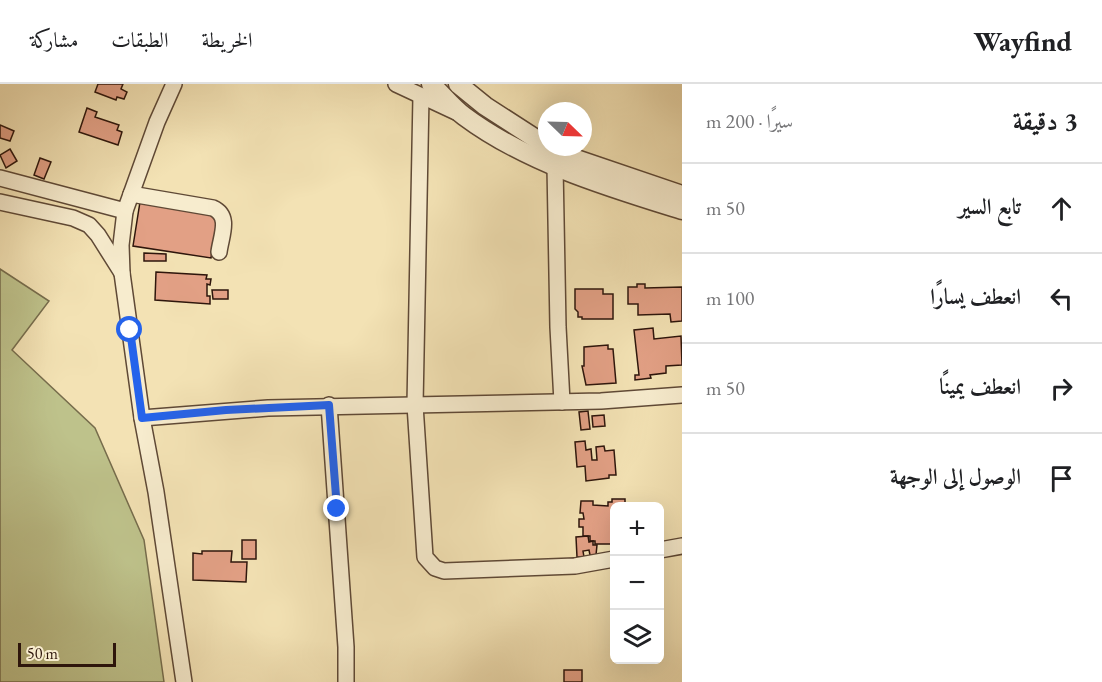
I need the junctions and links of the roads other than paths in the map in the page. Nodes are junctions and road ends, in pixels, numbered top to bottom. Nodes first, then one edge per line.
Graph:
1 (174, 84) edge
2 (396, 84) edge
3 (458, 84) edge
4 (426, 90) edge
5 (538, 140) edge
6 (571, 156) edge
7 (555, 166) junction
8 (0, 178) edge
9 (131, 194) junction
10 (65, 195) junction
11 (682, 195) edge
12 (0, 202) edge
13 (682, 210) edge
14 (125, 211) junction
15 (63, 215) junction
16 (219, 252) dead end
17 (122, 273) junction
18 (682, 395) edge
19 (562, 402) junction
20 (329, 405) junction
21 (415, 405) junction
22 (142, 418) junction
23 (682, 546) edge
24 (664, 549) edge
25 (610, 560) edge
26 (184, 682) edge
27 (346, 682) edge

1 - 9 street
2 - 4 street
3 - 5 street
4 - 7 street
4 - 21 street
6 - 11 street
7 - 13 street
7 - 19 street
8 - 10 street
9 - 14 street
9 - 16 street
10 - 14 street
10 - 15 street
12 - 15 street
14 - 17 street
15 - 17 street
17 - 22 street
18 - 19 street
19 - 21 street
20 - 21 street
20 - 22 street
20 - 27 street
21 - 25 street
22 - 26 street
23 - 24 street

